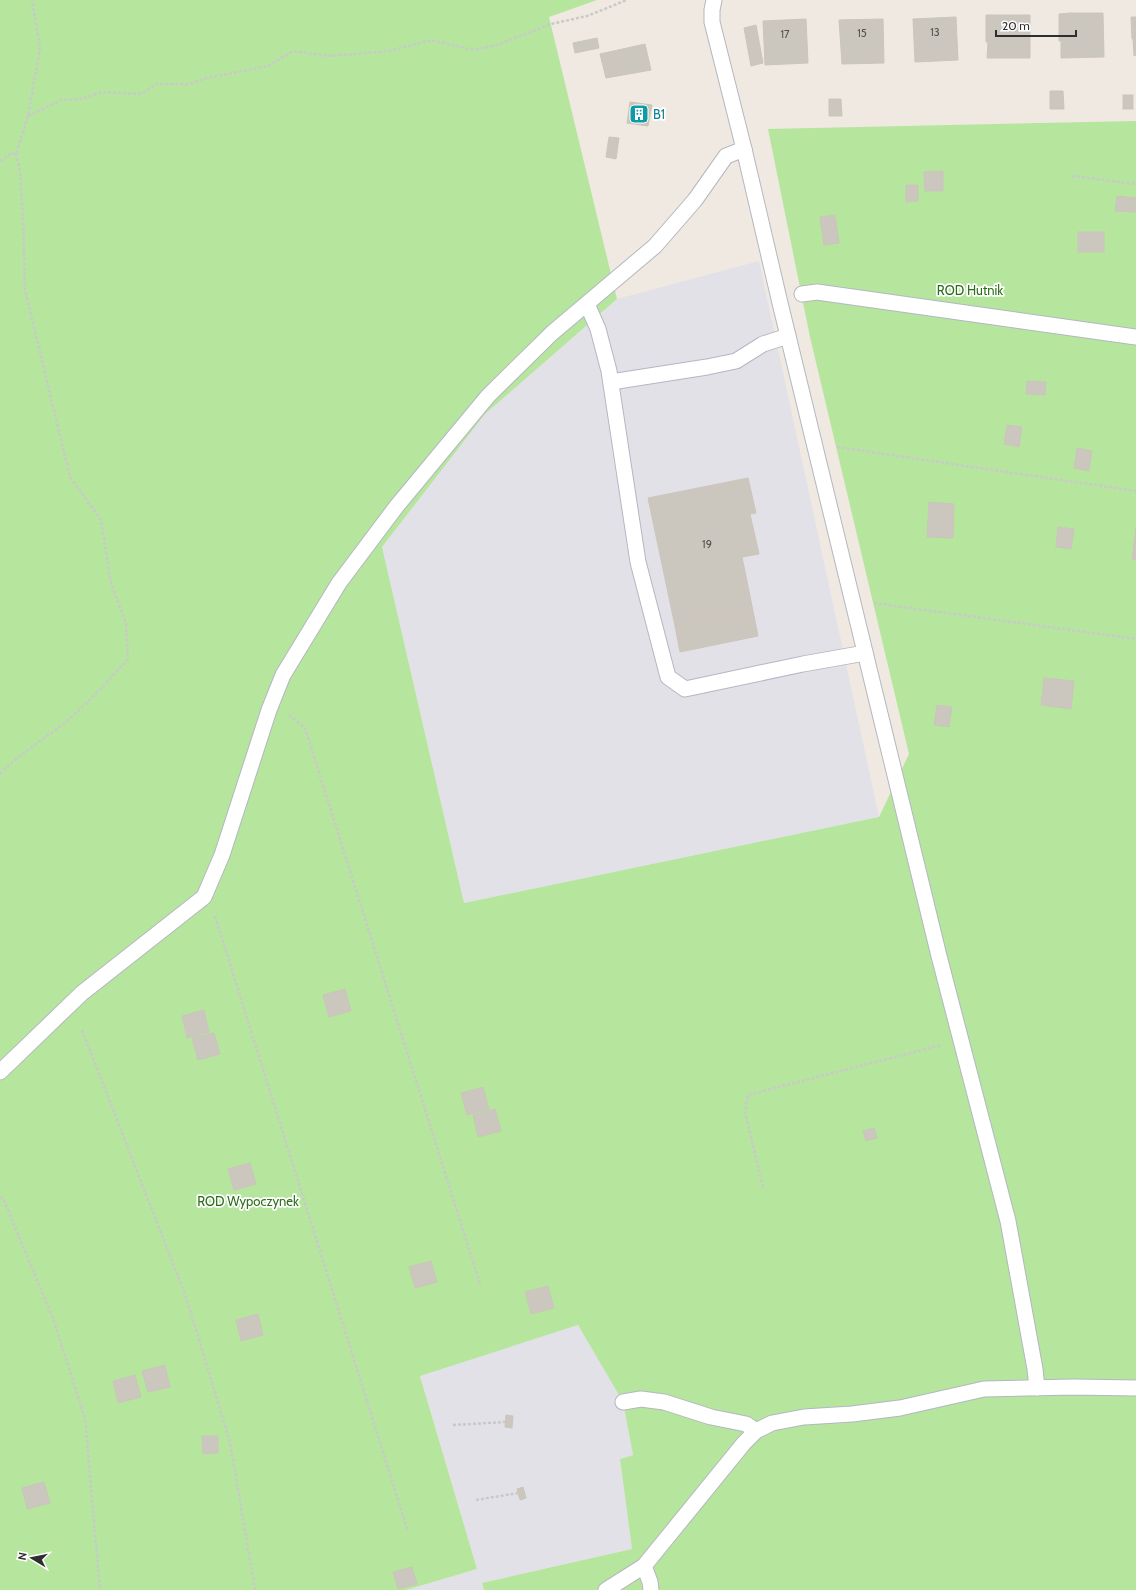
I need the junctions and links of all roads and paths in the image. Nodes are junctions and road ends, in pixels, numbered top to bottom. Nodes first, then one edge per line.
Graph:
1 (32, 0) edge
2 (627, 0) edge
3 (714, 0) edge
4 (28, 116) junction
5 (744, 149) junction
6 (16, 154) junction
7 (0, 161) edge
8 (1072, 176) dead end
9 (1136, 184) edge
10 (802, 294) dead end
11 (587, 304) junction
12 (788, 336) junction
13 (1136, 336) edge
14 (611, 382) junction
15 (836, 447) dead end
16 (1136, 491) edge
17 (852, 600) junction
18 (1136, 639) edge
19 (865, 653) junction
20 (269, 710) junction
21 (0, 774) edge
22 (204, 897) junction
23 (82, 1030) dead end
24 (961, 1040) junction
25 (0, 1072) edge
26 (763, 1187) dead end
27 (0, 1198) edge
28 (480, 1284) dead end
29 (1037, 1388) junction
30 (1136, 1388) edge
31 (623, 1402) dead end
32 (505, 1422) dead end
33 (453, 1425) dead end
34 (756, 1431) junction
35 (518, 1493) dead end
36 (476, 1500) dead end
37 (408, 1532) dead end
38 (644, 1566) junction
39 (100, 1590) edge
40 (254, 1590) edge
41 (606, 1590) edge
42 (651, 1590) edge

1 - 4 path
2 - 4 path
3 - 5 lane
4 - 6 path
5 - 11 lane
5 - 12 lane
6 - 7 path
6 - 21 path
8 - 9 path
10 - 13 lane
11 - 14 lane
11 - 20 lane
12 - 14 lane
12 - 17 lane
14 - 19 lane
15 - 16 path
17 - 18 path
17 - 19 lane
19 - 24 lane
20 - 22 lane
20 - 28 path
22 - 25 lane
22 - 37 path
23 - 40 path
24 - 26 path
24 - 29 lane
27 - 39 path
29 - 30 lane
29 - 34 lane
31 - 34 lane
32 - 33 path
34 - 38 lane
35 - 36 path
38 - 41 lane
38 - 42 lane

